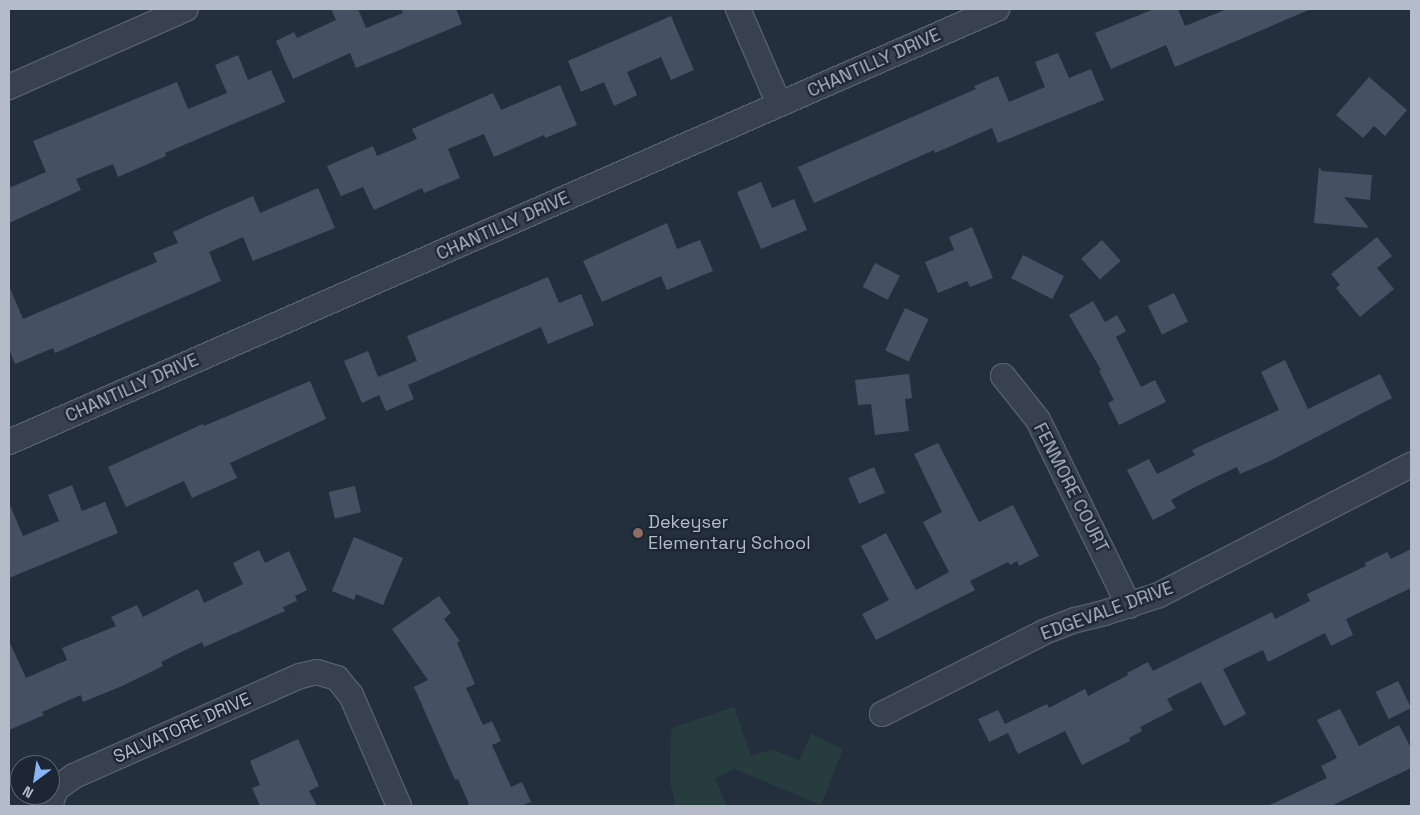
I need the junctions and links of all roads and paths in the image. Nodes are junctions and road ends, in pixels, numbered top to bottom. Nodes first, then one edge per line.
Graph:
1 (186, 9) edge
2 (738, 9) edge
3 (998, 9) edge
4 (9, 87) edge
5 (779, 104) junction
6 (1003, 376) dead end
7 (9, 442) edge
8 (1411, 465) edge
9 (1129, 606) junction
10 (882, 714) dead end
11 (50, 806) edge
12 (399, 806) edge

1 - 4 street
2 - 5 street
3 - 5 street, CHANTILLY DRIVE
5 - 7 street, CHANTILLY DRIVE
6 - 9 street, FENMORE COURT
8 - 9 street, EDGEVALE DRIVE
9 - 10 street, EDGEVALE DRIVE
11 - 12 street, SALVATORE DRIVE

